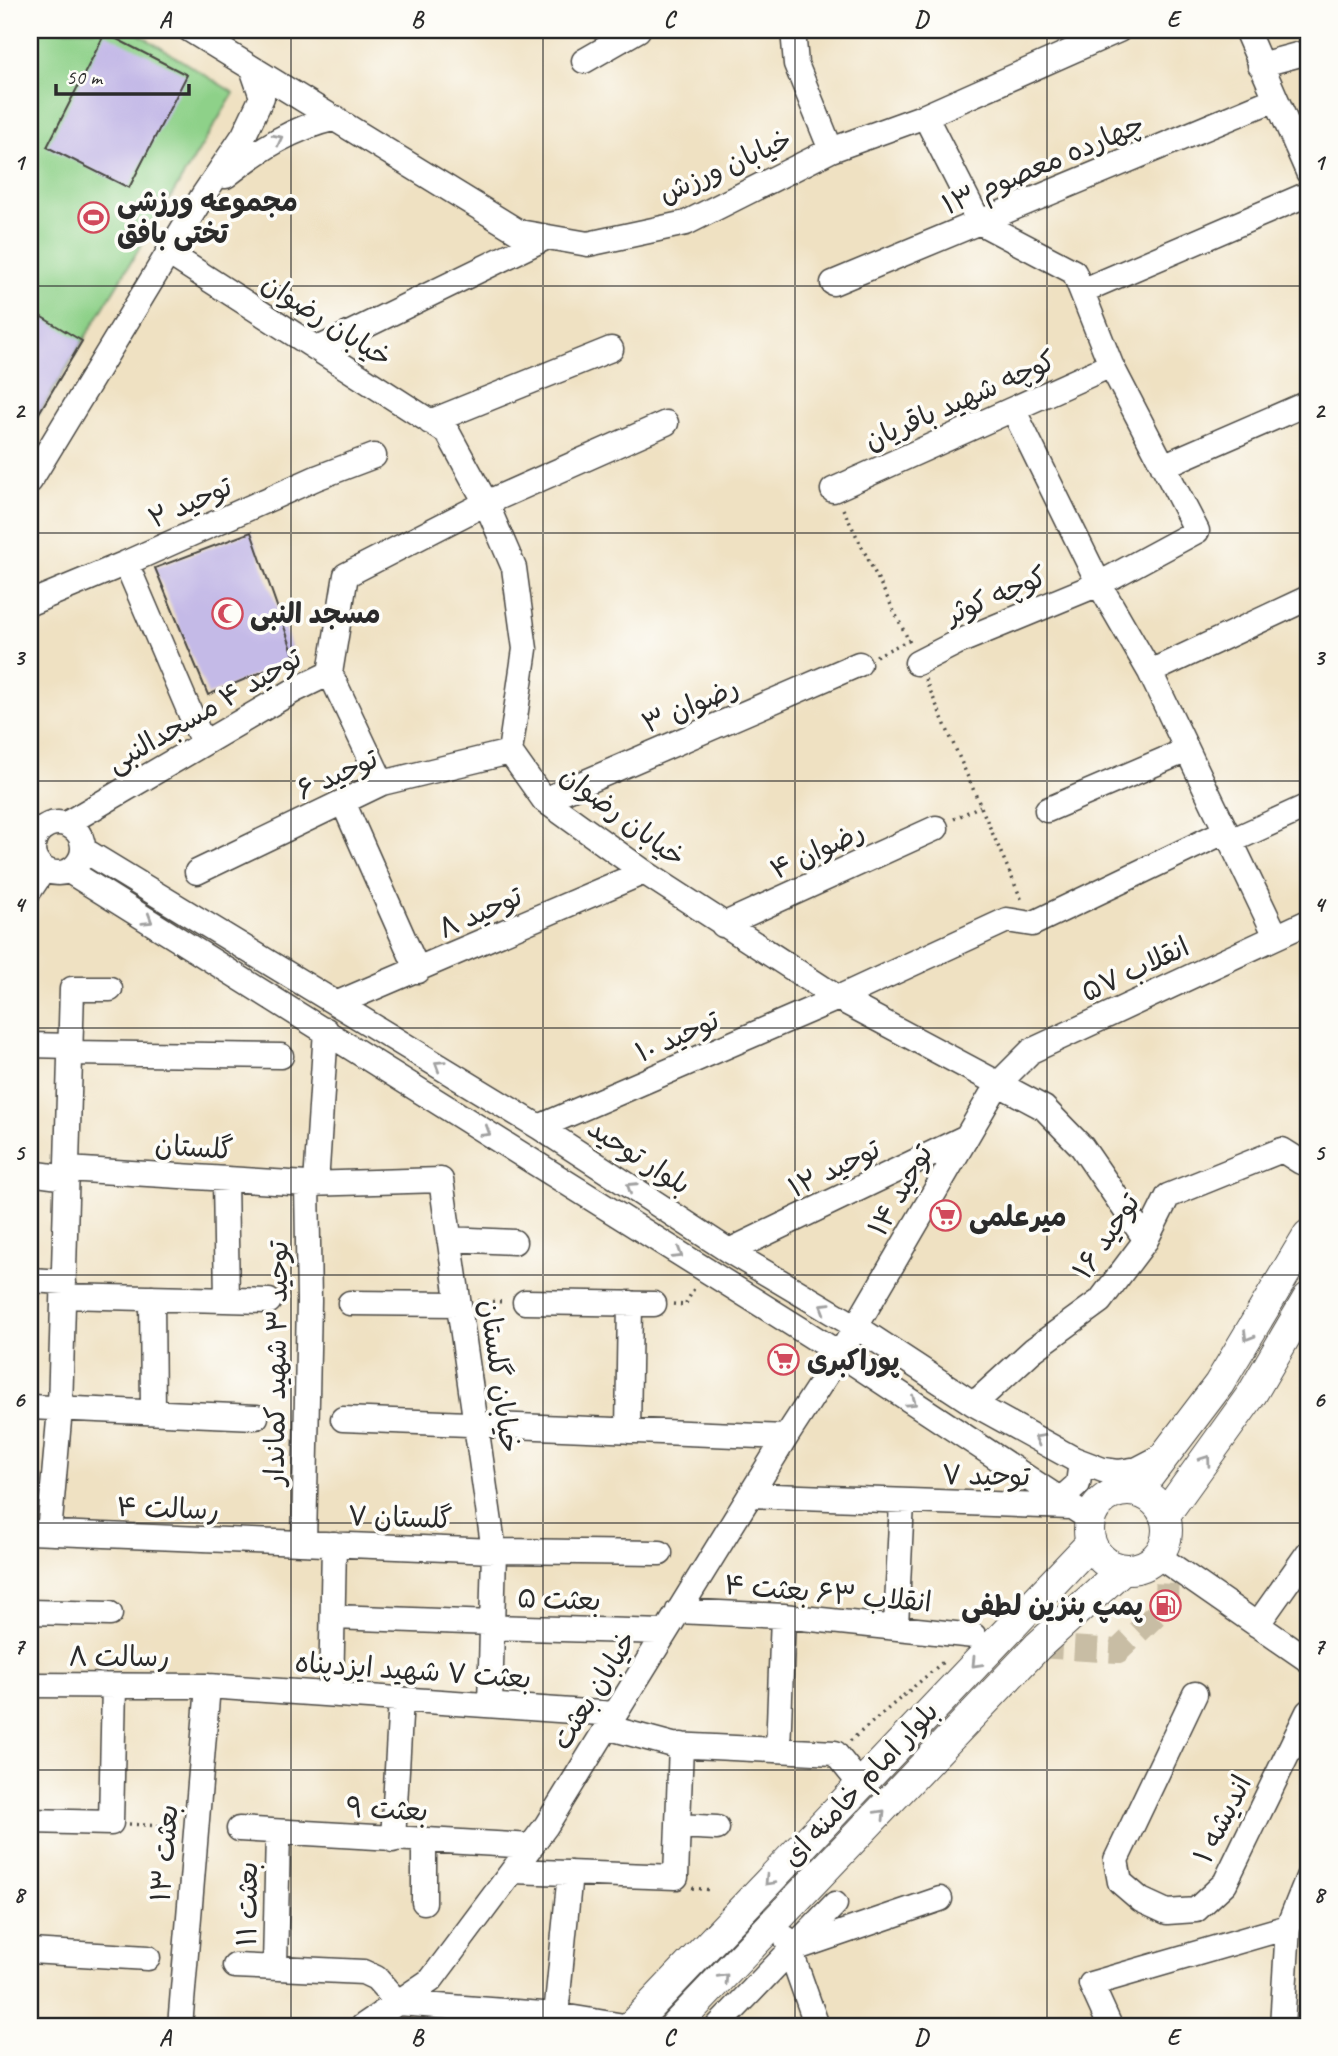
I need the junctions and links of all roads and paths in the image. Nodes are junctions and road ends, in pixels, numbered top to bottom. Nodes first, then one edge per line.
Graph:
1 (190, 30) edge
2 (638, 30) edge
3 (793, 30) edge
4 (1119, 30) edge
5 (1246, 30) edge
6 (1308, 52) edge
7 (584, 61) dead end
8 (1260, 65) junction
9 (252, 68) junction
10 (1275, 99) junction
11 (925, 116) junction
12 (336, 118) junction
13 (831, 150) junction
14 (1308, 172) edge
15 (204, 194) junction
16 (1308, 194) edge
17 (979, 222) junction
18 (547, 237) junction
19 (168, 253) junction
20 (833, 283) dead end
21 (1082, 291) junction
22 (317, 349) junction
23 (611, 349) dead end
24 (1111, 365) junction
25 (1308, 403) edge
26 (1013, 409) junction
27 (430, 422) junction
28 (666, 423) dead end
29 (374, 456) dead end
30 (1163, 466) junction
31 (30, 481) edge
32 (833, 490) joint
33 (486, 503) junction
34 (126, 563) junction
35 (1098, 584) junction
36 (1308, 598) edge
37 (30, 603) edge
38 (913, 651) junction
39 (859, 664) joint
40 (1150, 672) junction
41 (330, 673) junction
42 (203, 743) junction
43 (1187, 750) junction
44 (510, 752) junction
45 (382, 783) junction
46 (544, 800) junction
47 (343, 802) junction
48 (980, 806) junction
49 (1308, 806) edge
50 (1046, 810) dead end
51 (66, 824) junction
52 (936, 828) joint
53 (33, 832) edge
54 (1229, 836) junction
55 (84, 850) junction
56 (44, 869) junction
57 (69, 871) junction
58 (197, 872) dead end
59 (644, 872) junction
60 (125, 876) junction
61 (30, 890) edge
62 (108, 896) junction
63 (1308, 922) edge
64 (1032, 924) junction
65 (723, 925) junction
66 (1276, 936) junction
67 (418, 971) junction
68 (110, 989) dead end
69 (838, 998) junction
70 (338, 1003) junction
71 (326, 1031) junction
72 (30, 1045) edge
73 (71, 1049) junction
74 (281, 1056) dead end
75 (998, 1085) junction
76 (539, 1127) junction
77 (964, 1138) junction
78 (1308, 1161) edge
79 (30, 1173) edge
80 (67, 1173) junction
81 (225, 1179) junction
82 (312, 1184) junction
83 (1308, 1235) edge
84 (449, 1239) junction
85 (1146, 1240) junction
86 (514, 1242) dead end
87 (729, 1251) junction
88 (705, 1270) junction
89 (30, 1280) edge
90 (64, 1289) junction
91 (152, 1298) junction
92 (227, 1300) junction
93 (269, 1301) dead end
94 (1269, 1301) junction
95 (459, 1302) junction
96 (525, 1302) joint
97 (350, 1303) dead end
98 (642, 1303) junction
99 (1303, 1306) edge
100 (855, 1326) junction
101 (840, 1354) junction
102 (974, 1404) junction
103 (30, 1407) edge
104 (60, 1409) junction
105 (153, 1412) junction
106 (256, 1418) dead end
107 (343, 1419) dead end
108 (477, 1426) junction
109 (628, 1431) junction
110 (786, 1437) junction
111 (1169, 1453) junction
112 (1082, 1462) junction
113 (1137, 1492) junction
114 (750, 1494) junction
115 (902, 1502) junction
116 (1165, 1515) junction
117 (1078, 1517) junction
118 (39, 1533) edge
119 (304, 1543) junction
120 (334, 1544) junction
121 (494, 1551) junction
122 (660, 1553) dead end
123 (1308, 1553) edge
124 (1157, 1556) junction
125 (1122, 1569) junction
126 (30, 1612) edge
127 (110, 1614) dead end
128 (783, 1616) junction
129 (334, 1617) junction
130 (672, 1622) junction
131 (492, 1625) junction
132 (1257, 1625) junction
133 (896, 1626) junction
134 (974, 1636) joint
135 (1308, 1660) edge
136 (30, 1685) edge
137 (114, 1686) junction
138 (208, 1686) junction
139 (331, 1694) junction
140 (1195, 1694) dead end
141 (401, 1699) junction
142 (489, 1705) junction
143 (1308, 1712) edge
144 (610, 1721) junction
145 (677, 1745) junction
146 (778, 1750) junction
147 (835, 1753) junction
148 (860, 1784) junction
149 (30, 1821) edge
150 (111, 1823) junction
151 (678, 1826) junction
152 (197, 1828) junction
153 (717, 1828) dead end
154 (239, 1829) dead end
155 (278, 1833) junction
156 (393, 1840) junction
157 (424, 1841) junction
158 (532, 1846) junction
159 (513, 1871) junction
160 (569, 1873) junction
161 (1308, 1877) edge
162 (940, 1899) dead end
163 (424, 1902) dead end
164 (835, 1904) dead end
165 (779, 1920) junction
166 (1287, 1927) junction
167 (30, 1951) edge
168 (790, 1951) junction
169 (148, 1958) dead end
170 (235, 1966) dead end
171 (275, 1966) junction
172 (398, 2003) junction
173 (555, 2015) junction
174 (510, 2019) edge
175 (180, 2026) edge
176 (363, 2026) edge
177 (624, 2026) edge
178 (631, 2026) edge
179 (675, 2026) edge
180 (718, 2026) edge
181 (817, 2026) edge
182 (1110, 2026) edge
183 (1282, 2026) edge

1 - 9 street, خیابان ورزش
2 - 7 street
3 - 13 street
4 - 11 street, خیابان ورزش
5 - 8 street
6 - 8 street
8 - 10 street
9 - 12 street, خیابان ورزش
9 - 15 street
10 - 14 street
10 - 17 street, چهارده معصوم ۱۳
11 - 13 street, خیابان ورزش
11 - 17 street
15 -> 12 street
12 - 18 street, خیابان ورزش
13 - 18 street, خیابان ورزش
15 - 19 street
16 - 21 street
17 - 20 street, چهارده معصوم ۱۳
17 - 21 street
18 - 22 street
19 - 22 street, خیابان رضوان
19 - 31 street
21 - 24 street
22 - 27 street, خیابان رضوان
23 - 27 street
24 - 26 street, کوچه شهید باقریان
24 - 30 street
25 - 30 street
26 - 32 street, کوچه شهید باقریان
26 - 35 street
27 - 33 street, خیابان رضوان
28 - 33 street
29 - 34 street, توحید ۲
30 - 35 street, کوچه کوثر
32 - 38 path
33 - 41 street, توحید ۴ مسجدالنبی
33 - 44 street, خیابان رضوان
34 - 37 street, توحید ۲
34 - 42 street
35 - 38 street, کوچه کوثر
35 - 40 street
36 - 40 street
38 - 39 path
38 - 48 path
39 - 46 street, رضوان ۳
40 - 43 street
41 - 42 street, توحید ۴ مسجدالنبی
41 - 45 street
42 - 51 street, توحید ۴ مسجدالنبی
43 - 50 street
43 - 54 street
44 - 45 street, توحید ۶
44 - 46 street, خیابان رضوان
45 - 47 street, توحید ۶
46 - 59 street, خیابان رضوان
47 - 58 street, توحید ۶
47 - 67 street
48 - 52 path
48 - 64 path
49 - 54 street
51 - 53 street
51 - 55 street
52 - 65 street, رضوان ۴
53 - 56 street
54 - 64 street
54 - 66 street
55 - 57 street
55 - 60 street, بلوار توحید
56 - 57 street
56 - 61 street
57 - 62 street
59 - 65 street, خیابان رضوان
59 - 67 street, توحید ۸
60 - 62 street
60 - 70 street, بلوار توحید
62 -> 71 street
63 - 66 street, انقلاب ۵۷
64 - 69 street, توحید ۱۰
65 - 69 street, خیابان رضوان
66 - 75 street, انقلاب ۵۷
67 - 70 street, توحید ۸
68 - 73 street
69 - 75 street, خیابان رضوان
69 - 76 street, توحید ۱۰
76 -> 70 street, بلوار توحید
71 - 82 street, توحید ۳ شهید کماندار
71 -> 88 street
72 - 73 street
73 - 74 street
73 - 80 street
75 - 77 street, توحید ۱۴
75 - 85 street, خیابان رضوان
87 -> 76 street, بلوار توحید
77 - 87 street, توحید ۱۲
77 - 100 street, توحید ۱۴
78 - 85 street, توحید ۱۶
79 - 80 street, گلستان
80 - 81 street, گلستان
80 - 90 street
81 - 82 street, گلستان
81 - 92 street
82 - 84 street, خیابان گلستان
82 - 119 street, توحید ۳ شهید کماندار
83 - 94 main road
84 - 86 street
84 - 95 street, خیابان گلستان
85 - 102 street, توحید ۱۶
100 -> 87 street, بلوار توحید
88 - 98 path
88 - 101 street
89 - 90 street
90 - 91 street
90 - 104 street
91 - 92 street
91 - 105 street
92 - 93 street
94 - 99 main road
94 -> 111 main road
95 - 96 path
95 - 97 street
95 - 108 street, خیابان گلستان
96 - 98 street
98 - 109 street
116 -> 99 main road
100 - 101 street, توحید ۱۴
100 - 102 street, بلوار توحید
101 - 110 street, خیابان بعثت
101 -> 117 street
112 -> 102 street, بلوار توحید
103 - 104 street
104 - 105 street
104 - 118 street
105 - 106 street
107 - 108 street
108 - 109 street
108 - 121 street, خیابان گلستان
109 - 110 street
110 - 114 street, خیابان بعثت
111 - 112 street, بلوار توحید
111 - 113 main road
112 - 117 street
113 - 116 main road
113 - 117 main road
114 - 115 street, توحید ۷
114 - 130 street, خیابان بعثت
115 - 117 street, توحید ۷
115 - 133 street
116 - 124 main road
117 - 125 main road
117 -> 148 main road, بلوار امام خامنه ای
118 - 119 street, رسالت ۴
119 - 120 street, گلستان ۷
120 - 121 street, گلستان ۷
120 - 129 street
121 - 122 street, گلستان ۷
121 - 131 street, خیابان گلستان
123 - 132 street
124 - 125 main road
124 - 132 street
165 -> 125 main road, بلوار امام خامنه ای
126 - 127 street
128 - 130 street, انقلاب ۶۳ بعثت ۴
128 - 133 street, انقلاب ۶۳ بعثت ۴
128 - 146 street
129 - 131 street, بعثت ۵
129 - 139 street
130 - 131 street, بعثت ۵
130 - 144 street, خیابان بعثت
131 - 142 street, خیابان گلستان
132 - 135 street
133 - 134 street, انقلاب ۶۳ بعثت ۴
134 - 147 path
136 - 137 street, رسالت ۸
137 - 138 street, رسالت ۸
137 - 150 street
138 - 139 street, بعثت ۷ شهید ایزدپناه
138 - 152 street, بعثت ۱۳
139 - 141 street, بعثت ۷ شهید ایزدپناه
140 - 143 street, اندیشه ۱
141 - 142 street, بعثت ۷ شهید ایزدپناه
141 - 156 street
142 - 144 street, بعثت ۷ شهید ایزدپناه
144 - 145 street, بعثت ۷ شهید ایزدپناه
144 - 158 street, خیابان بعثت
145 - 146 street, بعثت ۷ شهید ایزدپناه
145 - 151 street
146 - 147 street, بعثت ۷ شهید ایزدپناه
147 - 148 street
148 -> 178 main road, بلوار امام خامنه ای
149 - 150 street
150 - 152 path
151 - 153 street
151 - 160 street
152 - 175 street, بعثت ۱۳
154 - 155 street, بعثت ۹
155 - 156 street, بعثت ۹
155 - 171 street, بعثت ۱۱
156 - 157 street, بعثت ۹
157 - 158 street, بعثت ۹
157 - 163 street
158 - 159 street, خیابان بعثت
159 - 160 street
159 - 172 street, خیابان بعثت
160 - 173 street
161 - 166 street
162 - 168 street
164 - 168 street
165 - 168 street
179 -> 165 main road, بلوار امام خامنه ای
166 - 182 street
166 - 183 street
167 - 169 street
168 - 180 street
168 - 181 street
170 - 171 street
171 - 172 street, بعثت ۱۱
172 - 174 street
172 - 176 street, خیابان بعثت
173 - 174 street
173 - 177 street

